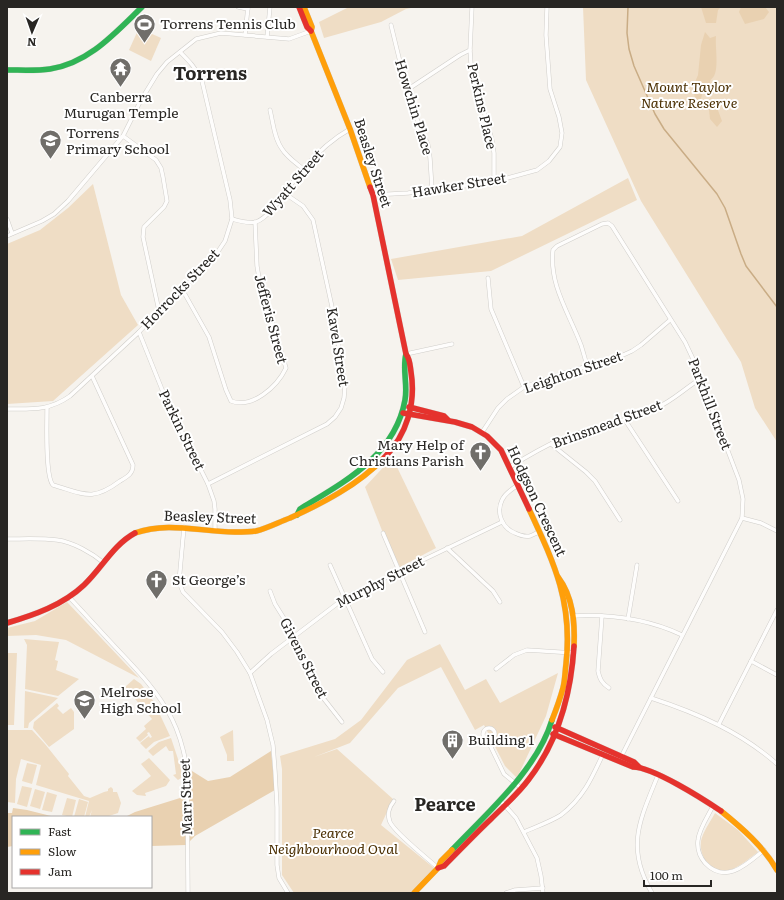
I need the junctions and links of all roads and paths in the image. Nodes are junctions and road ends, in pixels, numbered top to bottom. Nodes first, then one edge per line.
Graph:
1 (142, 7) edge
2 (238, 7) edge
3 (270, 7) edge
4 (299, 7) edge
5 (304, 7) edge
6 (472, 7) edge
7 (547, 7) edge
8 (248, 8) edge
9 (391, 25) dead end
10 (311, 31) junction
11 (245, 35) junction
12 (267, 38) junction
13 (470, 50) junction
14 (180, 52) junction
15 (7, 70) edge
16 (407, 90) junction
17 (270, 110) dead end
18 (350, 130) junction
19 (123, 136) junction
20 (303, 169) junction
21 (494, 182) junction
22 (432, 189) junction
23 (284, 193) junction
24 (373, 195) junction
25 (7, 219) edge
26 (232, 220) junction
27 (255, 222) junction
28 (12, 232) junction
29 (7, 236) edge
30 (488, 278) dead end
31 (182, 289) junction
32 (159, 311) junction
33 (670, 320) junction
34 (139, 332) junction
35 (452, 344) dead end
36 (406, 354) junction
37 (587, 366) junction
38 (92, 376) junction
39 (702, 378) junction
40 (524, 387) junction
41 (408, 407) junction
42 (47, 408) junction
43 (7, 409) edge
44 (403, 413) junction
45 (410, 414) junction
46 (448, 420) junction
47 (625, 420) junction
48 (483, 431) junction
49 (550, 444) junction
50 (510, 467) junction
51 (208, 484) junction
52 (518, 485) junction
53 (678, 501) dead end
54 (297, 515) junction
55 (742, 518) junction
56 (620, 520) dead end
57 (502, 522) junction
58 (184, 527) junction
59 (215, 530) junction
60 (777, 531) edge
61 (539, 532) junction
62 (383, 533) dead end
63 (7, 539) edge
64 (447, 548) junction
65 (104, 563) junction
66 (330, 565) dead end
67 (637, 565) dead end
68 (399, 570) junction
69 (558, 576) junction
70 (270, 591) dead end
71 (69, 597) junction
72 (346, 597) junction
73 (500, 602) dead end
74 (777, 610) edge
75 (567, 616) junction
76 (574, 616) junction
77 (602, 616) junction
78 (628, 618) junction
79 (7, 623) edge
80 (424, 632) dead end
81 (682, 635) junction
82 (295, 636) junction
83 (567, 652) junction
84 (574, 653) junction
85 (751, 660) junction
86 (496, 669) dead end
87 (383, 672) dead end
88 (250, 674) junction
89 (777, 675) edge
90 (609, 688) dead end
91 (651, 698) junction
92 (342, 722) dead end
93 (719, 724) junction
94 (551, 725) junction
95 (558, 728) junction
96 (549, 732) junction
97 (556, 735) junction
98 (487, 739) dead end
99 (604, 752) junction
100 (620, 759) junction
101 (777, 764) edge
102 (658, 775) junction
103 (515, 783) junction
104 (521, 788) junction
105 (500, 800) junction
106 (394, 801) dead end
107 (505, 805) junction
108 (714, 805) junction
109 (524, 832) junction
110 (764, 850) junction
111 (438, 868) junction
112 (777, 870) edge
113 (543, 888) junction
114 (188, 893) edge
115 (288, 893) edge
116 (414, 893) edge
117 (506, 893) edge
118 (543, 893) edge
119 (652, 893) edge

1 - 15 street
2 - 8 street
3 - 12 street
4 - 10 street, Beasley Street
5 - 10 street, Beasley Street
6 - 13 street, Perkins Place
7 - 21 street, Hawker Street
8 - 11 street
9 - 16 street, Howchin Place
10 - 12 street
10 - 18 street, Beasley Street
11 - 12 street
11 - 14 street
13 - 16 street
13 - 21 street, Perkins Place
14 - 19 street
14 - 26 street, Horrocks Street
16 - 22 street, Howchin Place
17 - 20 street
18 - 20 street, Wyatt Street
18 - 24 street, Beasley Street
19 - 28 street
19 - 32 street
20 - 23 street, Wyatt Street
21 - 22 street, Hawker Street
22 - 24 street, Hawker Street
23 - 27 street, Wyatt Street
23 - 51 street, Kavel Street
24 - 36 street, Beasley Street
25 - 28 street
26 - 27 street, Wyatt Street
26 - 31 street, Horrocks Street
27 - 31 street, Jefferis Street
28 - 29 street
30 - 40 street
31 - 32 street, Horrocks Street
32 - 34 street, Horrocks Street
33 - 37 street, Leighton Street
33 - 37 street, Parkhill Street
33 - 39 street, Parkhill Street
34 - 38 street, Horrocks Street
34 - 51 street, Parkin Street
35 - 36 street
36 - 41 street, Beasley Street
37 - 40 street, Leighton Street
38 - 42 street, Horrocks Street
38 - 42 street
39 - 47 street, Brinsmead Street
39 - 55 street, Parkhill Street
40 - 48 street, Leighton Street
41 - 44 street, Beasley Street
41 - 45 street, Beasley Street
41 - 46 street, Hodgson Crescent
42 - 43 street, Horrocks Street
44 - 45 street, Hodgson Crescent
44 - 54 street, Beasley Street
45 - 46 street, Hodgson Crescent
45 - 54 street, Beasley Street
46 - 48 street, Hodgson Crescent
47 - 49 street, Brinsmead Street
47 - 53 street
48 - 50 street, Hodgson Crescent
49 - 50 street, Brinsmead Street
49 - 56 street
50 - 52 street, Hodgson Crescent
51 - 59 street, Parkin Street
52 - 57 street
52 - 61 street, Hodgson Crescent
54 - 59 street, Beasley Street
55 - 60 street
55 - 81 street, Parkhill Street
57 - 61 street
57 - 64 street, Murphy Street
58 - 59 street, Beasley Street
58 - 65 street, Beasley Street
58 - 88 street
61 - 69 street, Hodgson Crescent
62 - 68 street
63 - 65 street
64 - 68 street, Murphy Street
64 - 73 street
65 - 71 street, Beasley Street
66 - 72 street
67 - 78 street
68 - 72 street, Murphy Street
68 - 80 street
69 - 75 street, Hodgson Crescent
69 - 76 street, Hodgson Crescent
70 - 82 street, Givens Street
71 - 79 street, Beasley Street
71 - 114 street, Marr Street
72 - 82 street, Murphy Street
72 - 87 street
74 - 85 street
75 - 76 street
75 - 83 street, Hodgson Crescent
76 - 77 street
76 - 84 street, Hodgson Crescent
77 - 78 street
77 - 90 street
78 - 81 street
81 - 91 street, Parkhill Street
82 - 88 street, Murphy Street
82 - 92 street, Givens Street
83 - 84 street
83 - 86 street
83 - 94 street, Hodgson Crescent
84 - 95 street, Hodgson Crescent
85 - 89 street
85 - 93 street
88 - 115 street
91 - 93 street
91 - 100 street, Parkhill Street
93 - 101 street
94 - 95 street
94 - 96 street, Hodgson Crescent
95 - 97 street, Hodgson Crescent
95 - 99 street
96 - 97 street
96 - 103 street, Hodgson Crescent
97 - 99 street
97 - 104 street, Hodgson Crescent
98 - 103 street
99 - 100 street
99 - 109 street
100 - 102 street
102 - 108 street
102 - 119 street
103 - 104 street
103 - 105 street, Hodgson Crescent
104 - 107 street, Hodgson Crescent
105 - 107 street
105 - 111 street, Hodgson Crescent
106 - 111 street
107 - 109 street
107 - 111 street, Hodgson Crescent
108 - 110 street
108 - 110 street
109 - 113 street
110 - 112 street
111 - 116 street, Hodgson Crescent
113 - 117 street
113 - 118 street

